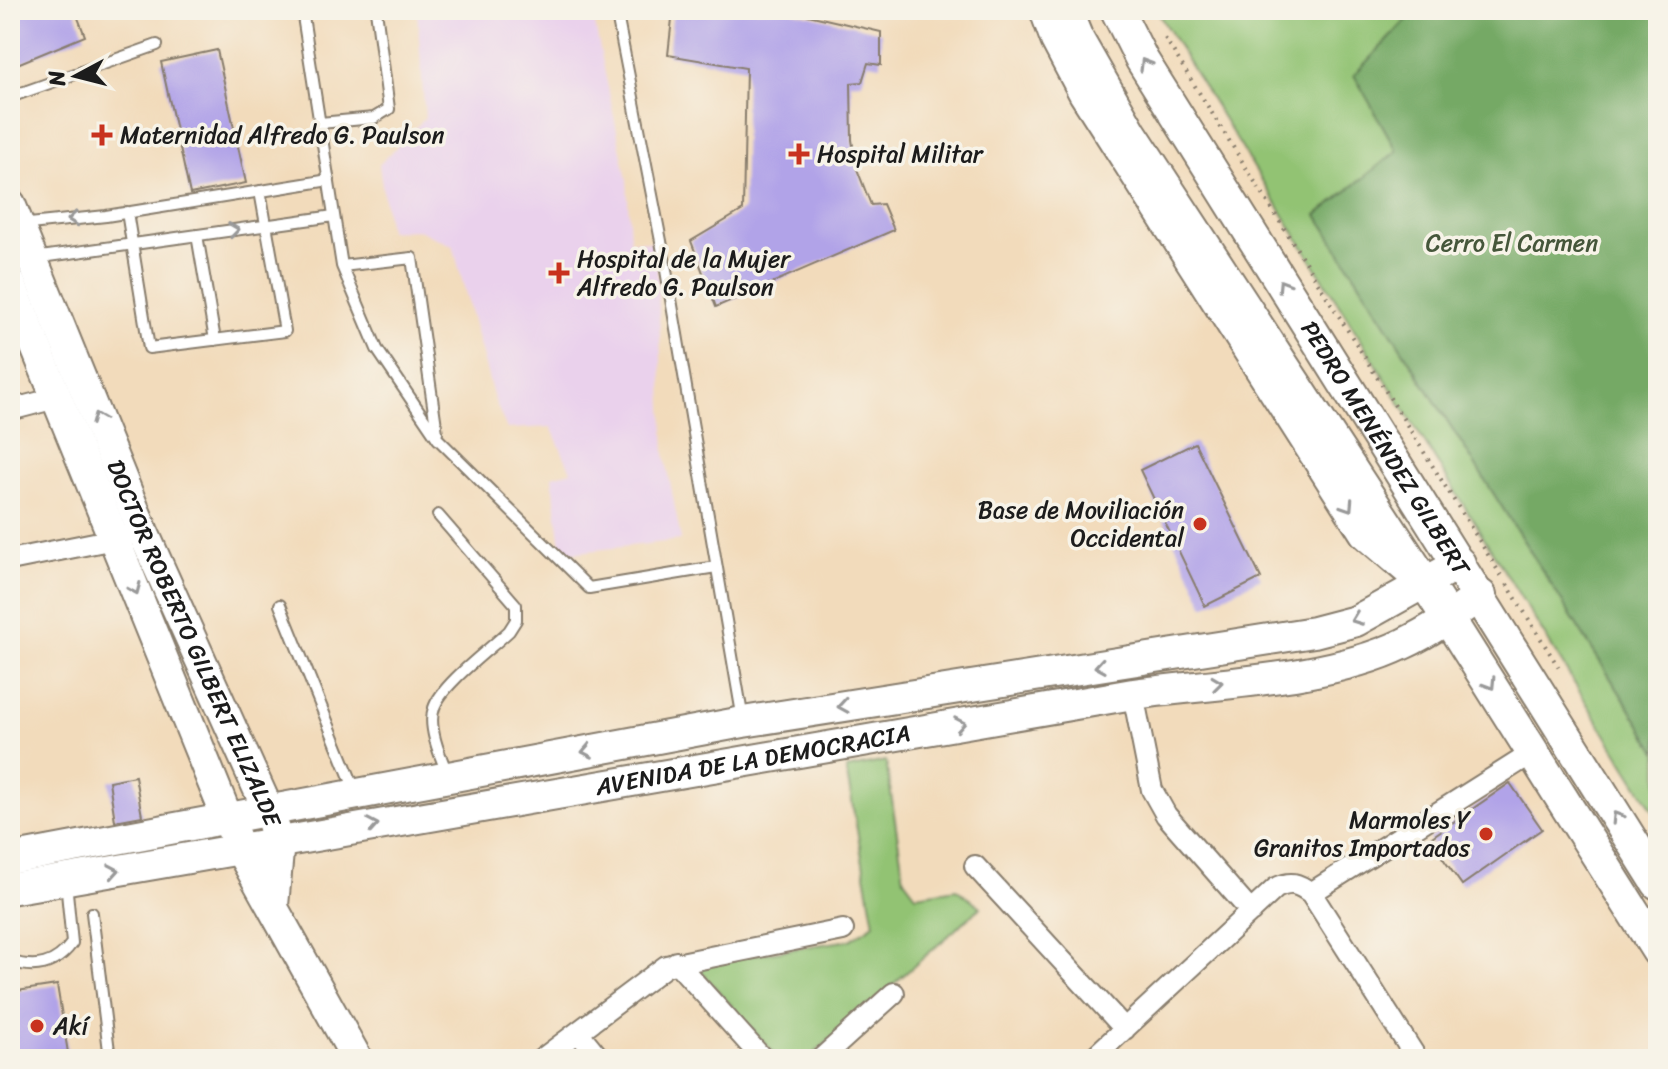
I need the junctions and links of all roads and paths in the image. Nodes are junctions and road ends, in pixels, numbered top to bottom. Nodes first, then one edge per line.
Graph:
1 (302, 10) edge
2 (376, 10) edge
3 (616, 10) edge
4 (1117, 10) edge
5 (1051, 12) edge
6 (1157, 27) dead end
7 (157, 45) dead end
8 (10, 97) edge
9 (320, 123) junction
10 (329, 180) junction
11 (260, 191) junction
12 (127, 212) junction
13 (14, 215) edge
14 (334, 216) junction
15 (267, 225) junction
16 (197, 235) junction
17 (130, 245) junction
18 (32, 258) junction
19 (342, 266) junction
20 (10, 283) edge
21 (215, 340) junction
22 (56, 398) junction
23 (10, 410) edge
24 (438, 439) junction
25 (438, 515) dead end
26 (129, 536) junction
27 (10, 560) edge
28 (1460, 563) junction
29 (716, 567) junction
30 (1425, 585) junction
31 (1481, 595) junction
32 (280, 605) dead end
33 (1448, 618) junction
34 (1561, 672) dead end
35 (1133, 694) junction
36 (743, 722) junction
37 (1534, 752) junction
38 (448, 777) junction
39 (357, 795) junction
40 (269, 812) junction
41 (231, 819) junction
42 (279, 842) junction
43 (240, 849) junction
44 (10, 859) edge
45 (975, 866) dead end
46 (66, 879) junction
47 (1658, 883) edge
48 (10, 889) edge
49 (1311, 893) junction
50 (273, 905) junction
51 (1251, 912) junction
52 (92, 913) dead end
53 (843, 930) dead end
54 (1658, 951) edge
55 (10, 961) edge
56 (676, 962) junction
57 (894, 993) dead end
58 (1125, 1029) junction
59 (578, 1032) junction
60 (110, 1059) edge
61 (357, 1059) edge
62 (542, 1059) edge
63 (600, 1059) edge
64 (763, 1059) edge
65 (821, 1059) edge
66 (1092, 1059) edge
67 (1417, 1059) edge

1 - 9 lane
2 - 9 lane
3 - 29 lane
28 -> 4 main road, PEDRO MENÉNDEZ GILBERT
5 -> 30 main road, PEDRO MENÉNDEZ GILBERT
6 - 34 path
7 - 8 lane
9 - 10 lane
10 - 11 lane
10 - 14 lane
11 - 12 lane
11 - 15 lane
12 -> 13 lane
12 - 17 lane
13 - 18 street, DOCTOR ROBERTO GILBERT ELIZALDE
14 - 15 lane
14 - 19 lane
16 -> 15 lane
15 - 21 lane
16 - 17 lane
16 - 21 lane
17 - 18 lane
17 - 21 lane
26 -> 18 street, DOCTOR ROBERTO GILBERT ELIZALDE
19 - 24 lane
19 - 24 lane
20 - 22 street, DOCTOR ROBERTO GILBERT ELIZALDE
22 - 23 street
22 - 26 street, DOCTOR ROBERTO GILBERT ELIZALDE
24 - 29 lane
25 - 38 lane
26 - 27 street
26 - 40 street, DOCTOR ROBERTO GILBERT ELIZALDE
26 -> 41 street, DOCTOR ROBERTO GILBERT ELIZALDE
28 - 30 street, AVENIDA DE LA DEMOCRACIA
28 - 31 main road, PEDRO MENÉNDEZ GILBERT
29 - 36 lane
30 - 33 main road, PEDRO MENÉNDEZ GILBERT
30 -> 36 street, AVENIDA DE LA DEMOCRACIA
31 - 33 street, AVENIDA DE LA DEMOCRACIA
47 -> 31 main road, PEDRO MENÉNDEZ GILBERT
32 - 39 lane
35 -> 33 street, AVENIDA DE LA DEMOCRACIA
33 -> 37 main road, PEDRO MENÉNDEZ GILBERT
42 -> 35 street, AVENIDA DE LA DEMOCRACIA
35 - 51 street
36 -> 38 street, AVENIDA DE LA DEMOCRACIA
37 - 49 street
37 - 54 main road, PEDRO MENÉNDEZ GILBERT
38 - 39 street, AVENIDA DE LA DEMOCRACIA
39 - 40 street, AVENIDA DE LA DEMOCRACIA
40 - 41 street, AVENIDA DE LA DEMOCRACIA
40 - 42 street, DOCTOR ROBERTO GILBERT ELIZALDE
41 - 43 street, DOCTOR ROBERTO GILBERT ELIZALDE
41 - 44 street
42 - 43 street, AVENIDA DE LA DEMOCRACIA
42 - 50 street, DOCTOR ROBERTO GILBERT ELIZALDE
46 -> 43 street, AVENIDA DE LA DEMOCRACIA
43 - 50 street, DOCTOR ROBERTO GILBERT ELIZALDE
45 - 58 street
46 - 48 street, AVENIDA DE LA DEMOCRACIA
46 - 55 lane
49 - 51 street
49 - 67 street
50 - 61 street
51 - 58 street
52 - 60 lane
53 - 56 street
56 - 59 street
56 - 64 street
57 - 65 street
58 - 66 street
59 - 62 street
59 - 63 street

